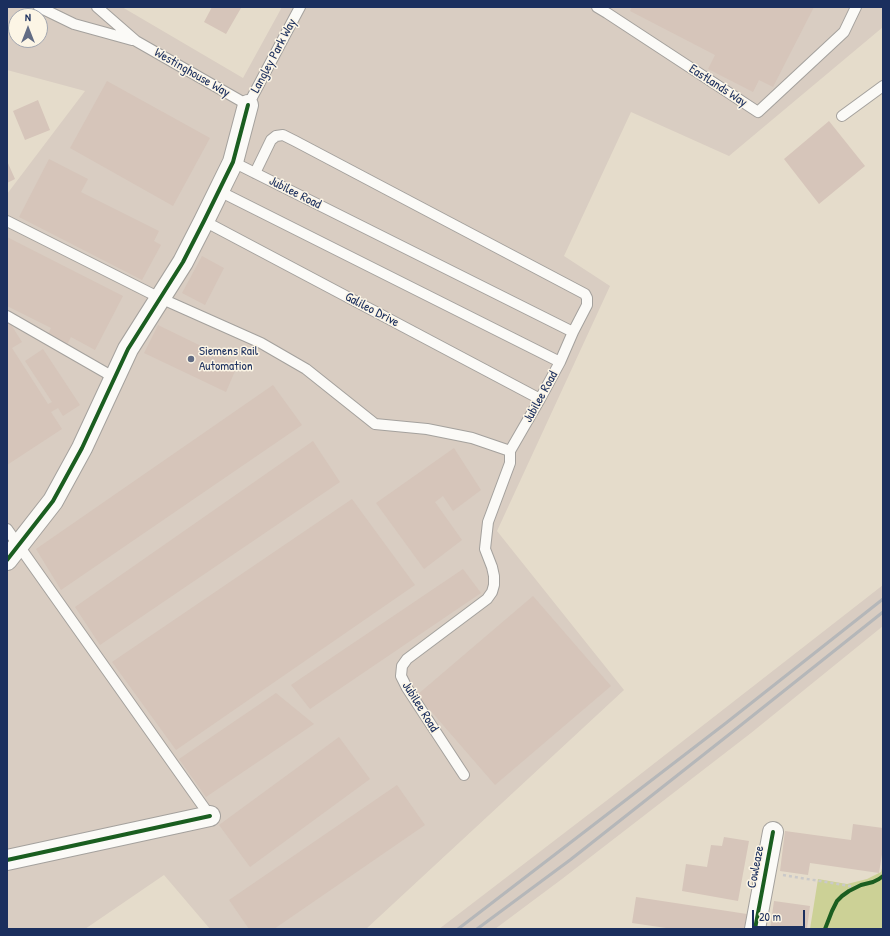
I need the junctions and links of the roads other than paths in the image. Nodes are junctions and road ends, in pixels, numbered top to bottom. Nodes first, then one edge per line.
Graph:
1 (39, 7) edge
2 (97, 7) edge
3 (300, 7) edge
4 (597, 7) edge
5 (856, 7) edge
6 (136, 41) junction
7 (883, 86) edge
8 (248, 105) junction
9 (842, 116) dead end
10 (233, 162) junction
11 (255, 173) junction
12 (219, 191) junction
13 (7, 221) edge
14 (204, 221) junction
15 (160, 298) junction
16 (7, 316) edge
17 (573, 332) junction
18 (560, 362) junction
19 (115, 378) junction
20 (540, 399) junction
21 (510, 451) junction
22 (7, 529) edge
23 (12, 553) edge
24 (464, 775) dead end
25 (210, 816) joint
26 (773, 832) dead end
27 (7, 860) edge
28 (755, 929) edge

1 - 6 lane, Westinghouse Way
2 - 6 lane, Westinghouse Way
3 - 8 lane, Langley Park Way
4 - 5 lane, Eastlands Way
6 - 8 lane, Westinghouse Way
7 - 9 lane
8 - 10 street
10 - 11 lane, Jubilee Road
10 - 12 street
11 - 17 lane, Jubilee Road
11 - 17 lane
12 - 14 street
12 - 18 lane
13 - 15 lane
14 - 15 street
14 - 20 lane, Galileo Drive
15 - 19 street
15 - 21 lane
16 - 19 lane
17 - 18 lane, Jubilee Road
18 - 20 lane, Jubilee Road
19 - 23 street
20 - 21 lane, Jubilee Road
21 - 24 lane, Jubilee Road
22 - 23 lane
23 - 25 lane
25 - 27 street
26 - 28 street, Cowleaze

